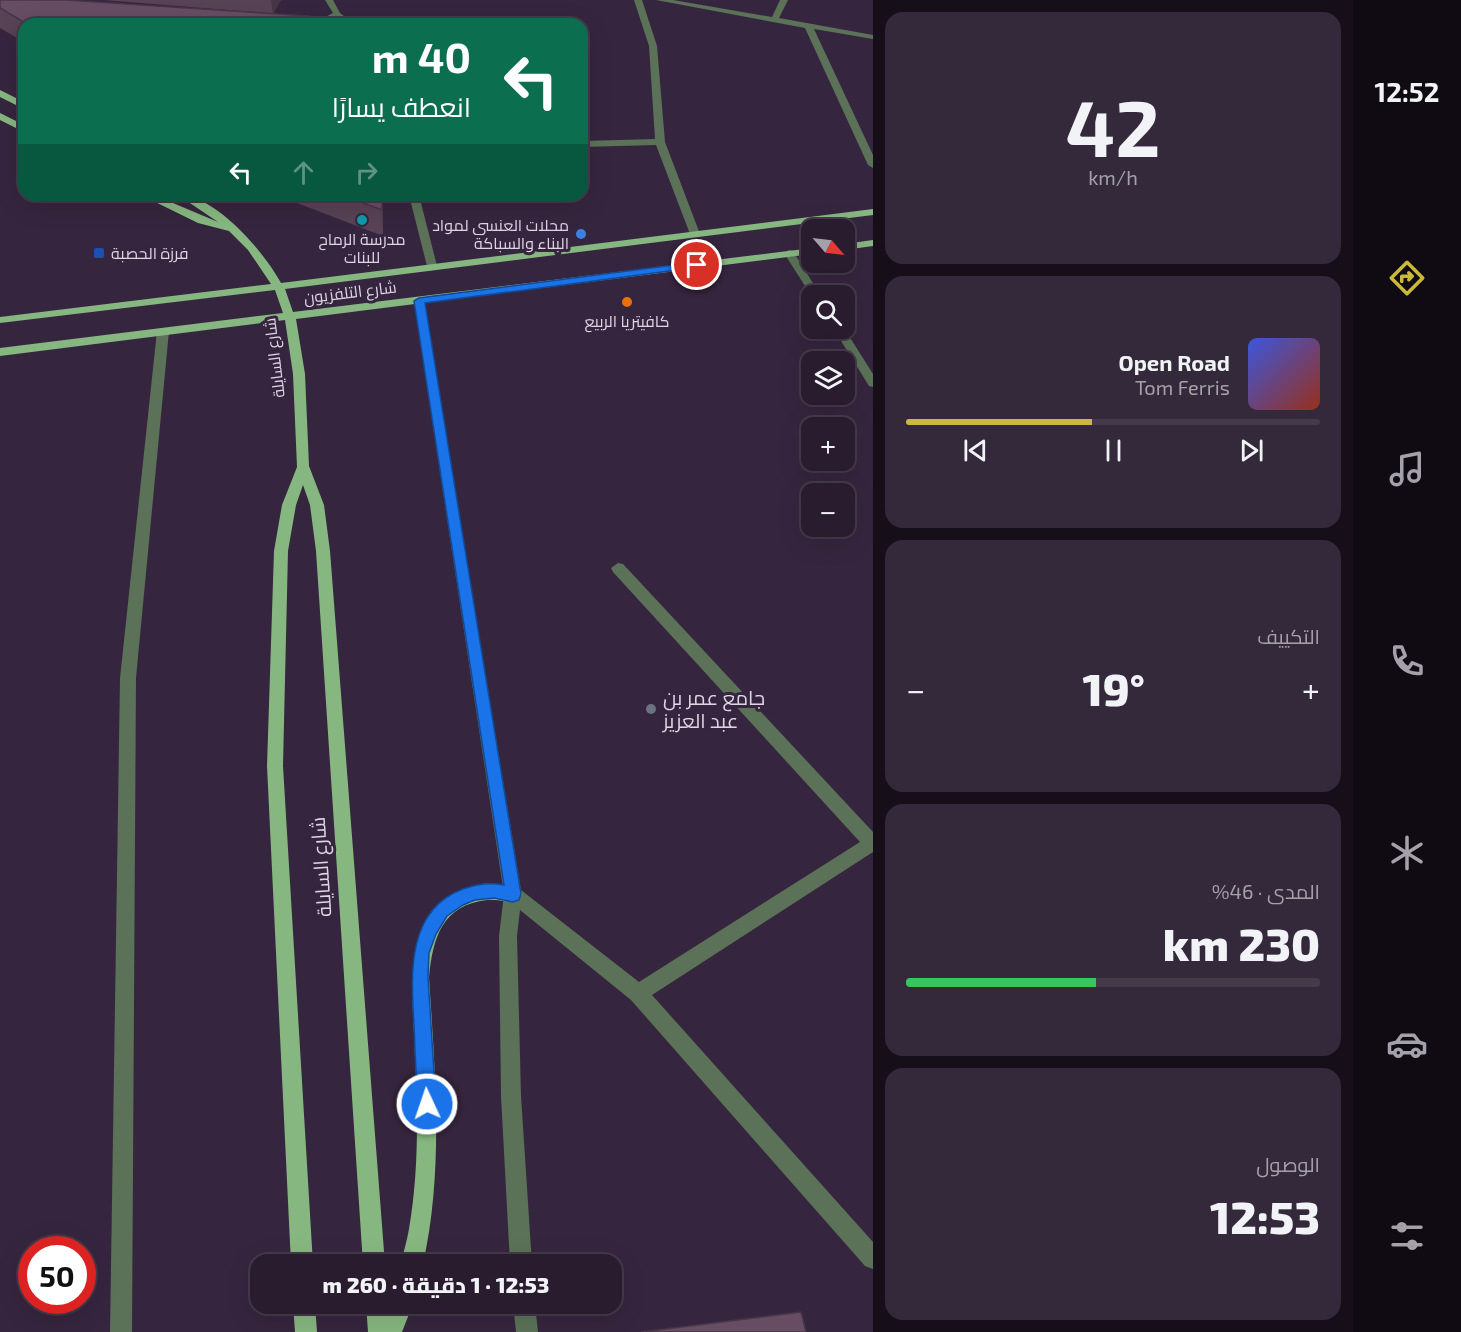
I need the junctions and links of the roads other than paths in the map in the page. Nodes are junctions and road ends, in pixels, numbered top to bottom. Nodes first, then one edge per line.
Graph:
1 (329, 0) edge
2 (638, 0) edge
3 (660, 0) edge
4 (784, 0) edge
5 (337, 14) junction
6 (329, 18) edge
7 (342, 18) edge
8 (775, 19) junction
9 (808, 25) junction
10 (873, 37) edge
11 (0, 93) edge
12 (18, 103) edge
13 (0, 116) edge
14 (18, 126) edge
15 (660, 142) junction
16 (588, 144) edge
17 (873, 165) edge
18 (159, 201) edge
19 (193, 201) edge
20 (416, 201) edge
21 (873, 212) edge
22 (230, 228) junction
23 (695, 234) junction
24 (873, 243) edge
25 (855, 245) edge
26 (801, 252) edge
27 (789, 253) junction
28 (432, 266) junction
29 (809, 285) edge
30 (419, 301) junction
31 (0, 320) edge
32 (163, 331) junction
33 (845, 339) edge
34 (0, 352) edge
35 (873, 383) edge
36 (303, 468) junction
37 (618, 568) dead end
38 (872, 843) edge
39 (513, 894) junction
40 (638, 993) junction
41 (301, 1254) edge
42 (373, 1254) edge
43 (415, 1254) edge
44 (520, 1254) edge
45 (873, 1258) edge
46 (305, 1314) edge
47 (378, 1314) edge
48 (398, 1314) edge
49 (525, 1314) edge
50 (121, 1332) edge
51 (306, 1332) edge
52 (379, 1332) edge
53 (391, 1332) edge
54 (527, 1332) edge

1 - 5 street
2 - 15 street
3 - 8 street
4 - 8 street
5 - 6 street
5 - 7 street
8 - 9 street
9 - 10 street
9 - 17 street
11 - 12 main road
13 - 14 main road
15 - 16 street
15 - 23 street
18 - 22 main road, شارع السايلة
19 - 22 main road, شارع السايلة
20 - 28 street
21 - 23 main road, شارع التلفزيون
22 - 36 main road, شارع السايلة
23 - 28 main road, شارع التلفزيون
24 - 25 main road
26 - 27 main road, شارع التلفزيون
27 - 29 street
27 - 30 main road, شارع التلفزيون
28 - 31 main road, شارع التلفزيون
30 - 32 main road, شارع التلفزيون
30 - 39 street
32 - 34 main road, شارع التلفزيون
32 - 50 street
33 - 35 street
36 - 41 main road, شارع السايلة
36 - 42 main road, شارع السايلة
37 - 38 street
38 - 40 street
39 - 40 street
39 - 43 main road
39 - 44 street
40 - 45 street
46 - 51 main road
47 - 52 main road
48 - 53 main road
49 - 54 street

